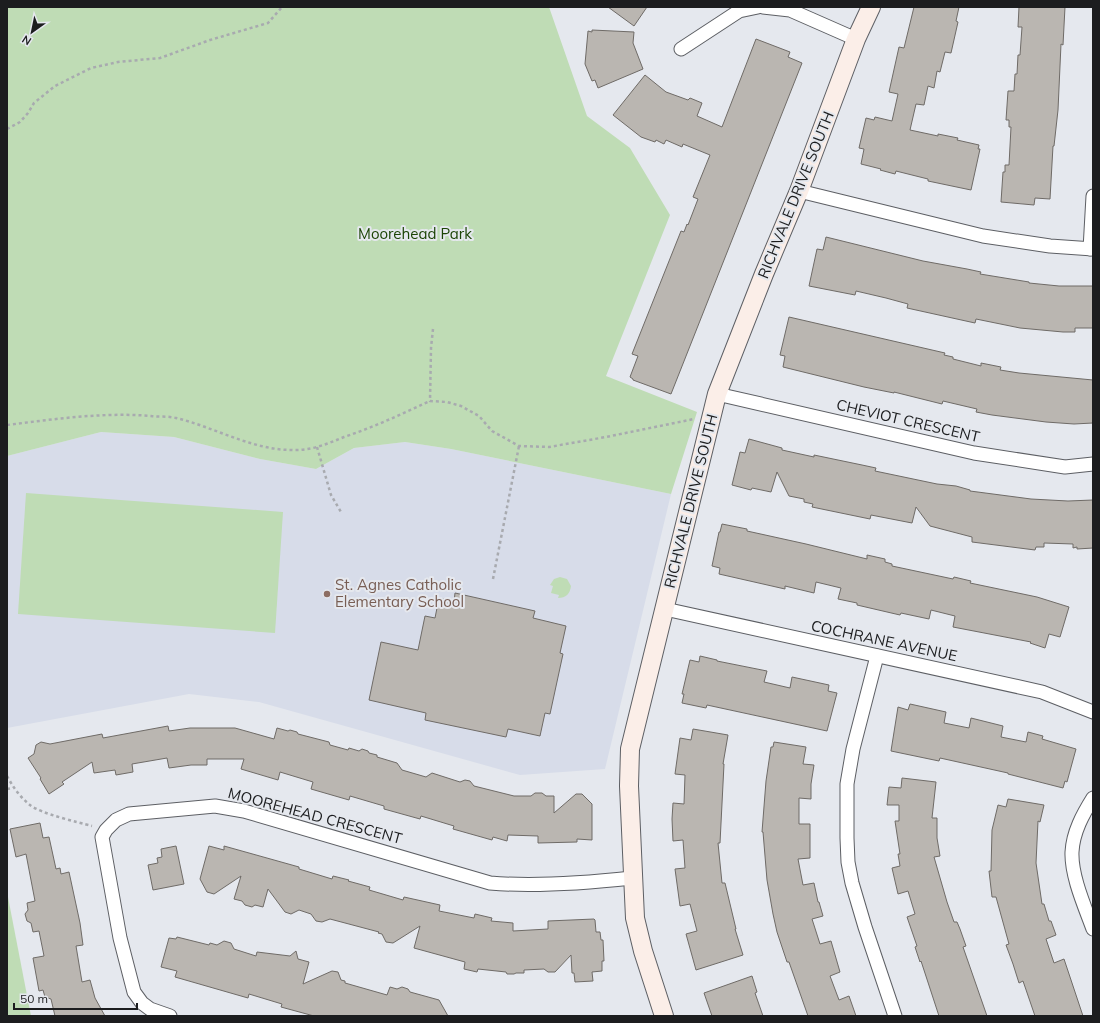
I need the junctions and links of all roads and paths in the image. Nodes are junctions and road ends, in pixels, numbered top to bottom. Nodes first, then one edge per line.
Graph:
1 (282, 7) edge
2 (758, 7) edge
3 (763, 7) edge
4 (871, 7) edge
5 (856, 39) junction
6 (681, 49) dead end
7 (7, 129) edge
8 (799, 191) junction
9 (1093, 196) edge
10 (1091, 249) edge
11 (433, 329) dead end
12 (717, 394) junction
13 (430, 401) junction
14 (712, 415) junction
15 (7, 425) edge
16 (519, 446) junction
17 (317, 447) junction
18 (1093, 464) edge
19 (341, 512) dead end
20 (493, 579) dead end
21 (665, 609) junction
22 (877, 656) junction
23 (1093, 712) edge
24 (7, 776) edge
25 (14, 788) junction
26 (7, 789) edge
27 (1093, 798) edge
28 (106, 830) junction
29 (632, 878) junction
30 (1093, 929) edge
31 (170, 1016) edge
32 (664, 1016) edge
33 (895, 1016) edge

1 - 7 path
2 - 6 street
3 - 5 street
4 - 5 street, RICHVALE DRIVE SOUTH
5 - 8 street, RICHVALE DRIVE SOUTH
8 - 10 street
8 - 12 street, RICHVALE DRIVE SOUTH
9 - 10 street
11 - 13 path
12 - 14 street, RICHVALE DRIVE SOUTH
12 - 18 street, CHEVIOT CRESCENT
13 - 16 path
13 - 17 path
14 - 16 path
14 - 21 street, RICHVALE DRIVE SOUTH
15 - 17 path
16 - 20 path
17 - 19 path
21 - 22 street, COCHRANE AVENUE
21 - 29 street, RICHVALE DRIVE SOUTH
22 - 23 street, COCHRANE AVENUE
22 - 33 street
24 - 25 path
25 - 26 path
25 - 28 path
27 - 30 street
28 - 29 street, MOOREHEAD CRESCENT
28 - 31 street
29 - 32 street, RICHVALE DRIVE SOUTH

